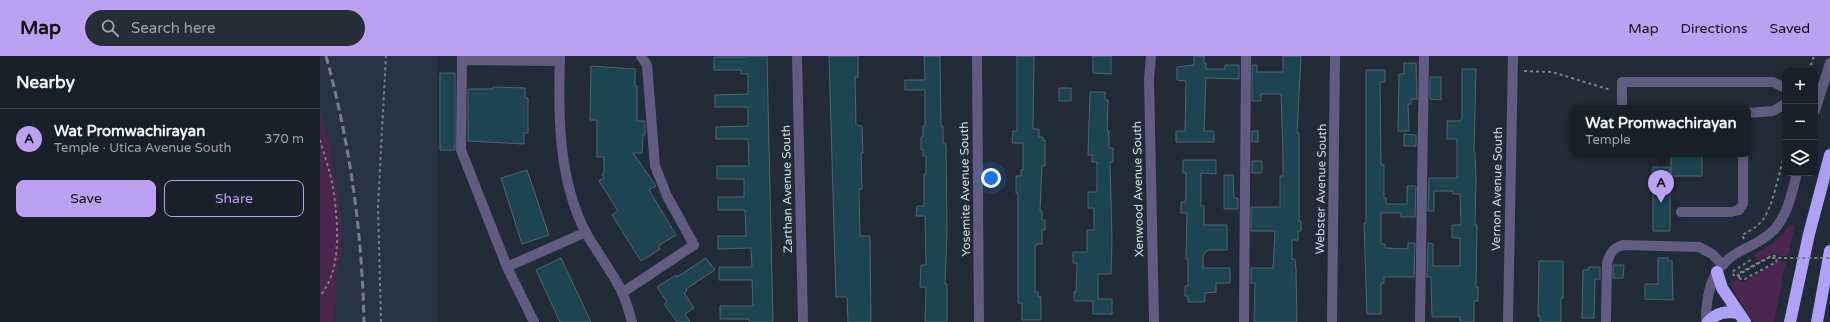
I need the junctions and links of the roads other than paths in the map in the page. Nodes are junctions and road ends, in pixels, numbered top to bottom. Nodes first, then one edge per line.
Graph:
1 (641, 56) edge
2 (797, 56) edge
3 (977, 56) edge
4 (1151, 56) edge
5 (1246, 56) edge
6 (1335, 56) edge
7 (1424, 56) edge
8 (1513, 56) edge
9 (462, 58) edge
10 (560, 58) edge
11 (1830, 63) edge
12 (1782, 86) edge
13 (1818, 97) edge
14 (1622, 105) edge
15 (1782, 106) edge
16 (1751, 113) edge
17 (1830, 155) edge
18 (1743, 157) edge
19 (1796, 176) edge
20 (1681, 212) dead end
21 (586, 232) junction
22 (1830, 251) edge
23 (506, 267) junction
24 (1720, 268) junction
25 (1830, 284) edge
26 (622, 293) junction
27 (1820, 307) junction
28 (1742, 318) edge
29 (534, 322) edge
30 (632, 322) edge
31 (803, 322) edge
32 (979, 322) edge
33 (1154, 322) edge
34 (1244, 322) edge
35 (1332, 322) edge
36 (1420, 322) edge
37 (1508, 322) edge
38 (1606, 322) edge
39 (1707, 322) edge
40 (1790, 322) edge
41 (1818, 322) edge

1 - 26 street
2 - 31 street, Zarthan Avenue South
3 - 32 street, Yosemite Avenue South
4 - 33 street, Xenwood Avenue South
5 - 34 street
6 - 35 street, Webster Avenue South
7 - 36 street
8 - 37 street, Vernon Avenue South
9 - 10 street
9 - 23 street
10 - 21 street
11 - 13 street
12 - 14 street
15 - 16 street
17 - 40 highway
18 - 20 street
19 - 24 street
21 - 23 street
21 - 26 street
22 - 27 highway
23 - 29 street
24 - 28 highway
24 - 38 street
24 - 39 street
25 - 27 highway
26 - 30 street
27 - 41 highway
28 - 39 highway

